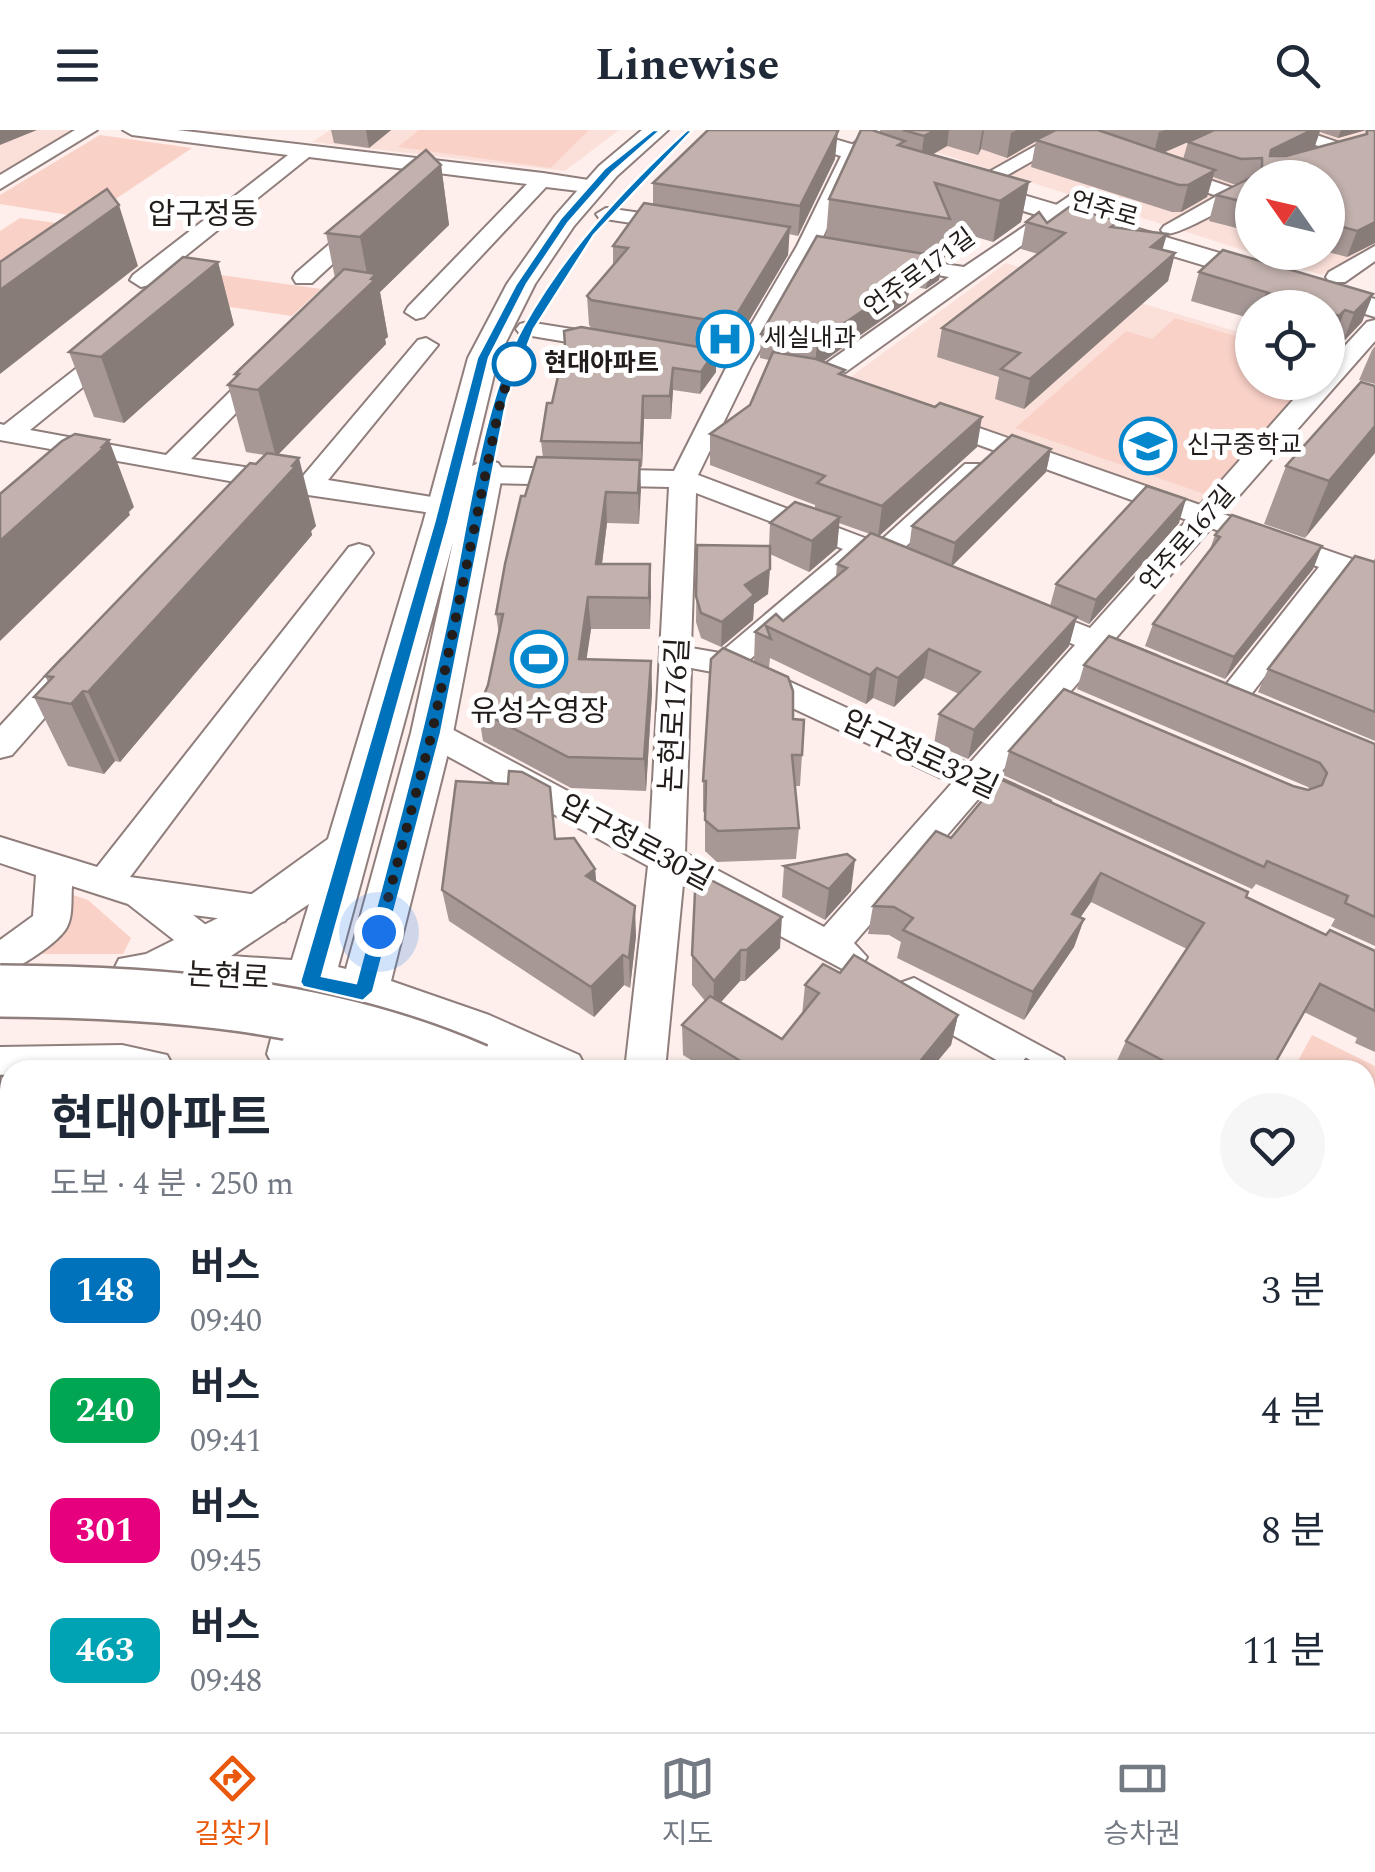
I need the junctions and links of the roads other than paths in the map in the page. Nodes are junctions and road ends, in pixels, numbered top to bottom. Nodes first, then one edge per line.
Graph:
1 (88, 130) edge
2 (132, 130) edge
3 (656, 130) edge
4 (690, 130) edge
5 (778, 130) edge
6 (834, 130) edge
7 (1284, 130) edge
8 (1375, 133) edge
9 (1078, 137) edge
10 (867, 141) edge
11 (1339, 149) junction
12 (306, 151) junction
13 (1190, 152) edge
14 (1314, 160) edge
15 (1375, 161) edge
16 (430, 166) junction
17 (990, 177) junction
18 (543, 179) junction
19 (0, 183) edge
20 (1235, 189) edge
21 (1235, 195) edge
22 (601, 200) junction
23 (1062, 206) junction
24 (708, 229) edge
25 (1171, 230) junction
26 (1375, 252) edge
27 (861, 255) edge
28 (966, 274) junction
29 (1336, 277) junction
30 (304, 278) dead end
31 (141, 280) dead end
32 (1375, 288) edge
33 (1375, 308) edge
34 (416, 312) dead end
35 (145, 326) edge
36 (1375, 327) edge
37 (528, 329) junction
38 (426, 345) dead end
39 (632, 346) edge
40 (281, 355) edge
41 (1345, 360) edge
42 (731, 362) junction
43 (820, 378) junction
44 (1345, 387) edge
45 (856, 392) edge
46 (1359, 392) edge
47 (1309, 400) edge
48 (910, 412) edge
49 (5, 433) edge
50 (1001, 445) junction
51 (172, 464) junction
52 (485, 475) junction
53 (683, 479) junction
54 (308, 487) junction
55 (446, 506) junction
56 (1206, 518) junction
57 (874, 549) junction
58 (360, 553) dead end
59 (1337, 563) junction
60 (936, 575) edge
61 (1375, 577) edge
62 (1008, 605) edge
63 (1098, 642) junction
64 (89, 649) edge
65 (679, 656) junction
66 (726, 664) junction
67 (1165, 670) edge
68 (1198, 684) edge
69 (1052, 694) junction
70 (1232, 698) junction
71 (1087, 709) edge
72 (1268, 713) edge
73 (432, 733) junction
74 (0, 747) edge
75 (976, 781) junction
76 (1067, 823) edge
77 (348, 847) junction
78 (0, 850) edge
79 (668, 859) junction
80 (55, 868) junction
81 (105, 883) junction
82 (142, 894) junction
83 (272, 910) junction
84 (829, 946) junction
85 (210, 948) junction
86 (0, 960) edge
87 (151, 973) junction
88 (0, 975) edge
89 (310, 982) junction
90 (0, 991) edge
91 (363, 992) junction
92 (0, 1018) edge
93 (292, 1060) edge
94 (343, 1060) edge
95 (346, 1060) edge
96 (453, 1060) edge
97 (539, 1060) edge
98 (647, 1060) edge
99 (1032, 1060) edge

1 - 19 street
2 - 12 street
3 - 22 main road
4 - 22 main road
5 - 10 main road, 언주로
6 - 10 main road, 언주로
7 - 11 street
8 - 11 street
9 - 17 street
10 - 17 main road, 언주로
10 - 23 main road, 언주로
10 - 42 street
11 - 14 street
11 - 15 street
12 - 16 street
12 - 31 street
13 - 20 street
16 - 18 street
16 - 30 street
17 - 23 main road, 언주로
18 - 22 street
18 - 34 street
21 - 25 street
22 - 24 street
22 - 37 main road
22 - 55 main road
23 - 25 main road, 언주로
23 - 28 street, 언주로171길
23 - 33 main road, 언주로
25 - 29 main road, 언주로
26 - 29 street
27 - 28 street
28 - 43 street, 언주로171길
29 - 32 main road, 언주로
35 - 49 street
36 - 41 street, 언주로167길
37 - 39 street
37 - 52 main road
38 - 54 street
40 - 51 street
42 - 43 street
42 - 53 street
43 - 45 street
44 - 46 street
47 - 56 street, 언주로167길
48 - 50 street
49 - 51 street
50 - 56 street
50 - 57 street
51 - 54 street
52 - 53 street
52 - 73 main road
53 - 57 street
53 - 65 street, 논현로176길
54 - 55 street
55 - 77 main road
56 - 59 street
56 - 63 street, 언주로167길
57 - 60 street
57 - 66 street
58 - 81 street
59 - 61 street
59 - 70 street
62 - 63 street
63 - 67 street
63 - 69 street, 언주로167길
64 - 74 street
65 - 66 street, 압구정로32길
65 - 79 street, 논현로176길
66 - 75 street, 압구정로32길
68 - 70 street
69 - 71 street
69 - 75 street, 언주로167길
70 - 72 street
73 - 79 street, 압구정로30길
73 - 91 main road
75 - 76 street, 압구정로32길
75 - 84 street, 언주로167길
77 - 83 main road
77 - 89 main road
78 - 80 street
79 - 84 street, 압구정로30길
79 - 98 street, 논현로176길
80 - 81 street
80 - 86 street
81 - 82 street
82 - 83 street
82 - 85 street
83 - 85 main road
84 - 99 street, 압구정로30길
85 - 87 main road
87 - 88 main road, 논현로
87 - 89 main road, 논현로
89 - 91 main road, 논현로
89 - 93 main road
90 - 96 main road, 논현로, bridge
91 - 95 main road
91 - 97 main road, 논현로
92 - 94 main road, 논현로, bridge

